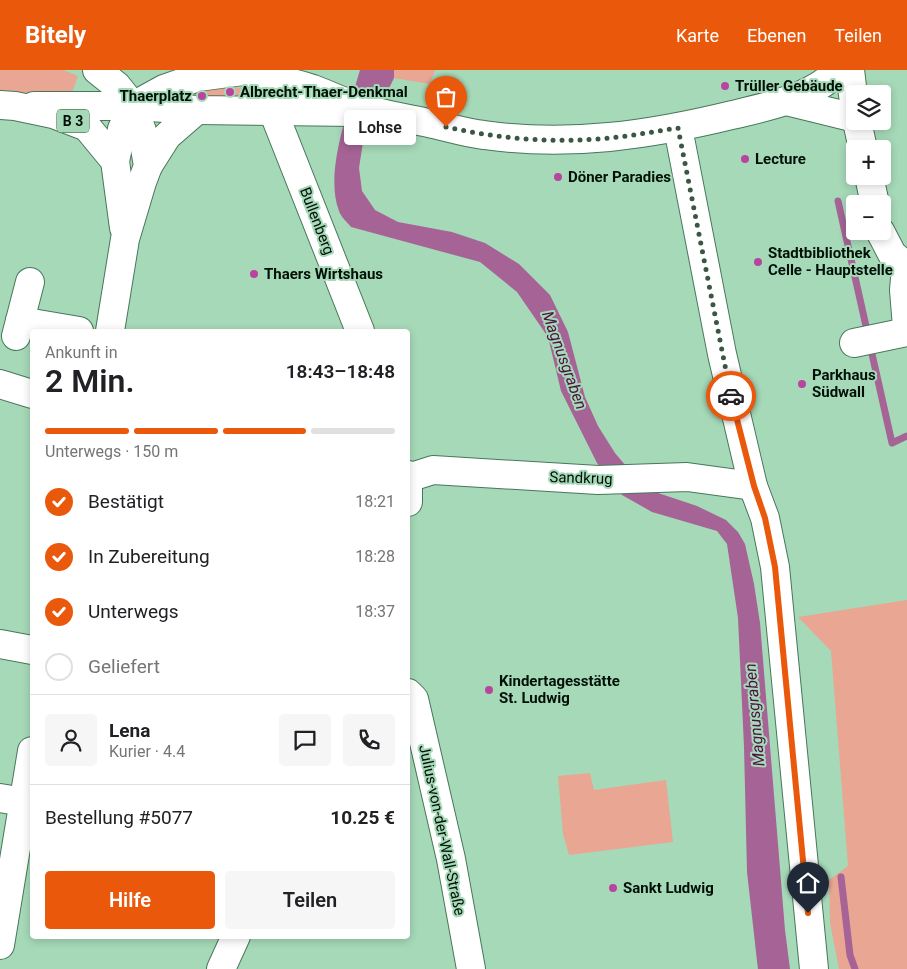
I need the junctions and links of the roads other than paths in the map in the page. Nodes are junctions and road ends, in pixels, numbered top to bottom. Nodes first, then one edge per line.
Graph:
1 (97, 70) edge
2 (241, 70) edge
3 (838, 70) edge
4 (850, 70) edge
5 (278, 80) junction
6 (852, 85) edge
7 (786, 101) junction
8 (337, 105) junction
9 (8, 106) edge
10 (133, 106) junction
11 (197, 110) junction
12 (273, 111) junction
13 (846, 117) edge
14 (678, 128) junction
15 (115, 161) junction
16 (148, 166) junction
17 (125, 239) junction
18 (885, 240) edge
19 (906, 267) edge
20 (30, 282) dead end
21 (907, 327) edge
22 (38, 329) edge
23 (110, 329) edge
24 (359, 329) edge
25 (907, 332) edge
26 (866, 341) dead end
27 (0, 384) edge
28 (30, 393) edge
29 (410, 476) edge
30 (754, 486) junction
31 (0, 644) edge
32 (30, 650) edge
33 (410, 695) edge
34 (30, 756) edge
35 (12, 800) edge
36 (235, 939) edge
37 (0, 945) edge
38 (221, 969) edge
39 (471, 969) edge
40 (814, 969) edge

1 - 10 street
2 - 5 street
2 - 10 street
3 - 7 street
4 - 6 street
5 - 8 street
5 - 12 street
7 - 13 street
7 - 14 street
8 - 12 street
8 - 14 street
9 - 10 street
9 - 15 street, B 3
10 - 11 street
10 - 15 street
10 - 16 street
11 - 12 street
11 - 16 street
12 - 24 street, Bullenberg
14 - 30 street
15 - 17 street
16 - 17 street
17 - 23 street
18 - 19 street
19 - 21 street
20 - 22 street
25 - 26 street
27 - 28 street
29 - 30 street, Sandkrug
30 - 40 street
31 - 32 street
33 - 39 street, Julius-von-der-Wall-Straße
34 - 35 street
35 - 37 street
36 - 38 street

